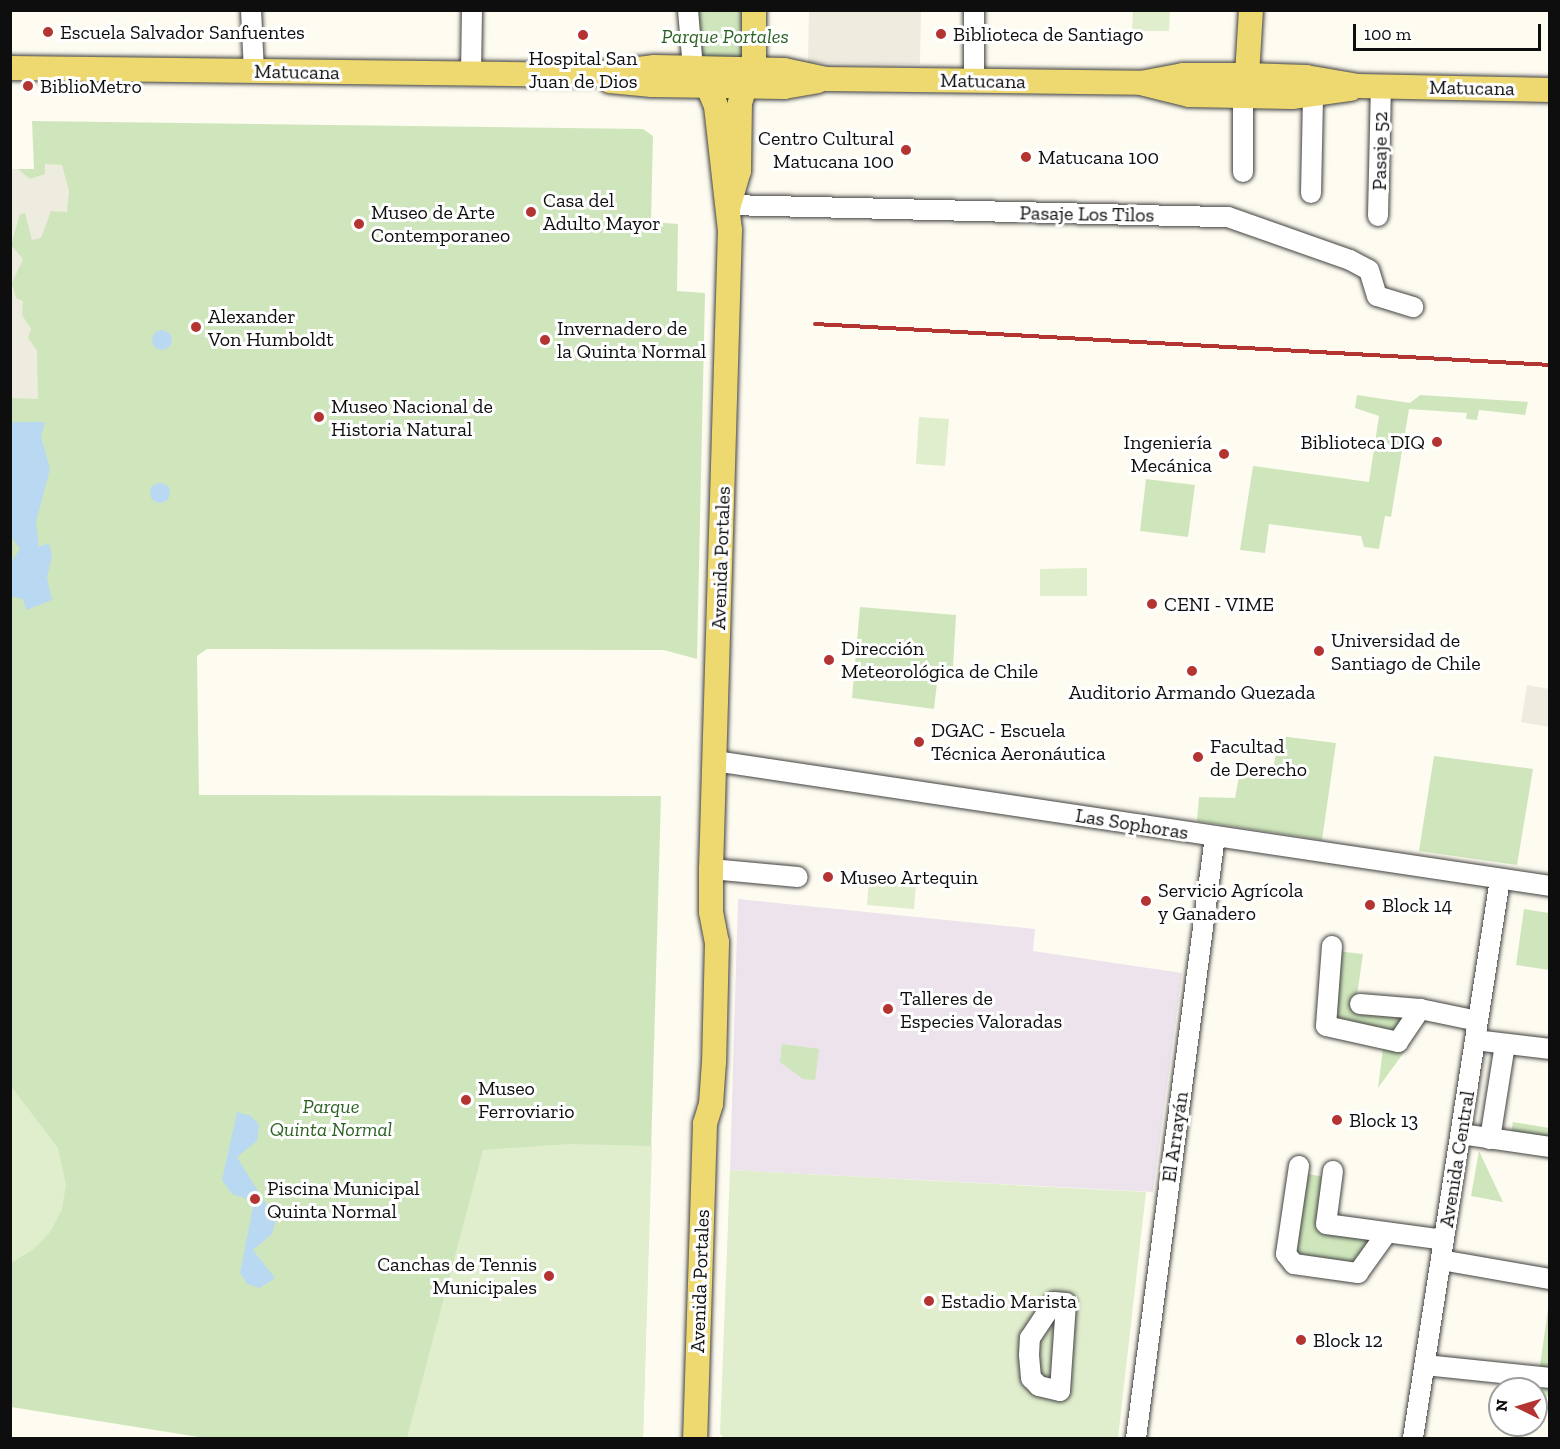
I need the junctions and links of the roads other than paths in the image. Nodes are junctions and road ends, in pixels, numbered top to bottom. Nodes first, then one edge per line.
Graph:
1 (251, 10) edge
2 (472, 10) edge
3 (688, 10) edge
4 (754, 10) edge
5 (974, 10) edge
6 (1251, 10) edge
7 (10, 68) edge
8 (693, 68) junction
9 (254, 71) junction
10 (471, 74) junction
11 (584, 75) junction
12 (748, 78) junction
13 (974, 81) junction
14 (1370, 86) junction
15 (708, 87) junction
16 (1239, 89) junction
17 (1550, 90) edge
18 (1313, 96) junction
19 (1243, 172) dead end
20 (1311, 194) dead end
21 (729, 205) junction
22 (1378, 216) dead end
23 (1413, 308) dead end
24 (715, 761) junction
25 (1215, 836) junction
26 (711, 869) junction
27 (798, 877) dead end
28 (1500, 879) junction
29 (1550, 886) edge
30 (1332, 946) dead end
31 (1360, 1004) dead end
32 (1420, 1009) junction
33 (1477, 1031) junction
34 (1505, 1044) junction
35 (1550, 1049) edge
36 (1461, 1134) junction
37 (1490, 1139) junction
38 (1550, 1147) edge
39 (1299, 1166) dead end
40 (1333, 1171) dead end
41 (1386, 1234) junction
42 (1444, 1240) junction
43 (1441, 1260) junction
44 (1550, 1279) edge
45 (1425, 1365) junction
46 (1550, 1378) edge
47 (694, 1438) edge
48 (1136, 1438) edge
49 (1413, 1438) edge

1 - 9 street
2 - 10 street
3 - 8 street
4 - 12 main road, Avenida Portales
5 - 13 street
6 - 16 main road
7 - 9 main road, Matucana
8 - 11 main road, Matucana
8 - 12 main road, Matucana
8 - 15 main road, Avenida Portales
9 - 10 main road, Matucana
10 - 11 main road, Matucana
11 - 15 main road, Matucana
12 - 13 main road, Matucana
12 - 15 main road, Matucana
12 - 21 main road, Avenida Portales
13 - 16 main road, Matucana
14 - 16 main road, Matucana
14 - 17 main road, Matucana
14 - 18 main road, Matucana
14 - 22 street, Pasaje 52
15 - 21 main road, Avenida Portales
16 - 18 main road, Matucana
16 - 19 street
18 - 20 street
21 - 23 street, Pasaje Los Tilos
21 - 24 main road, Avenida Portales
24 - 25 street, Las Sophoras
24 - 26 main road, Avenida Portales
25 - 28 street, Las Sophoras
25 - 48 street, El Arrayán
26 - 27 street
26 - 47 main road, Avenida Portales
28 - 29 street, Las Sophoras
28 - 33 street, Avenida Central
30 - 32 street
31 - 32 street
32 - 33 street
33 - 34 street
33 - 36 street, Avenida Central
34 - 35 street
34 - 37 street
36 - 37 street
36 - 42 street, Avenida Central
37 - 38 street
39 - 41 street
40 - 41 street
41 - 42 street
42 - 43 street, Avenida Central
43 - 44 street
43 - 45 street, Avenida Central
45 - 46 street
45 - 49 street, Avenida Central

